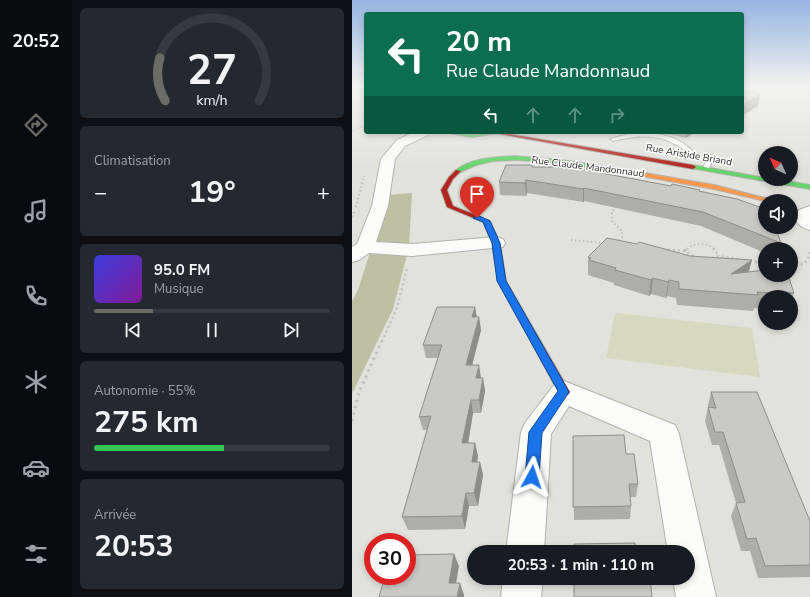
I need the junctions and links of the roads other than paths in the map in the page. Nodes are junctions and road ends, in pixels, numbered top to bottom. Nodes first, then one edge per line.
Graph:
1 (421, 134) edge
2 (460, 134) edge
3 (492, 134) edge
4 (508, 134) edge
5 (540, 134) edge
6 (638, 134) edge
7 (650, 134) edge
8 (613, 139) dead end
9 (565, 143) junction
10 (690, 152) dead end
11 (712, 156) dead end
12 (706, 169) junction
13 (810, 187) edge
14 (758, 197) edge
15 (798, 210) edge
16 (810, 216) edge
17 (496, 243) junction
18 (358, 251) edge
19 (564, 392) junction
20 (526, 545) edge
21 (686, 545) edge
22 (522, 585) edge
23 (694, 585) edge
24 (521, 597) edge
25 (696, 597) edge

1 - 18 street
2 - 3 street, Rue Aristide Briand
4 - 9 street, Rue Aristide Briand
5 - 9 street, Rue Aristide Briand
6 - 8 lane
7 - 10 lane
9 - 12 street, Rue Aristide Briand
11 - 12 lane
12 - 13 street, Rue Aristide Briand
14 - 17 street, Rue Claude Mandonnaud
15 - 16 street
17 - 18 street
17 - 19 street, Rue Claude Mandonnaud
19 - 20 street
19 - 21 street
22 - 24 street
23 - 25 street

